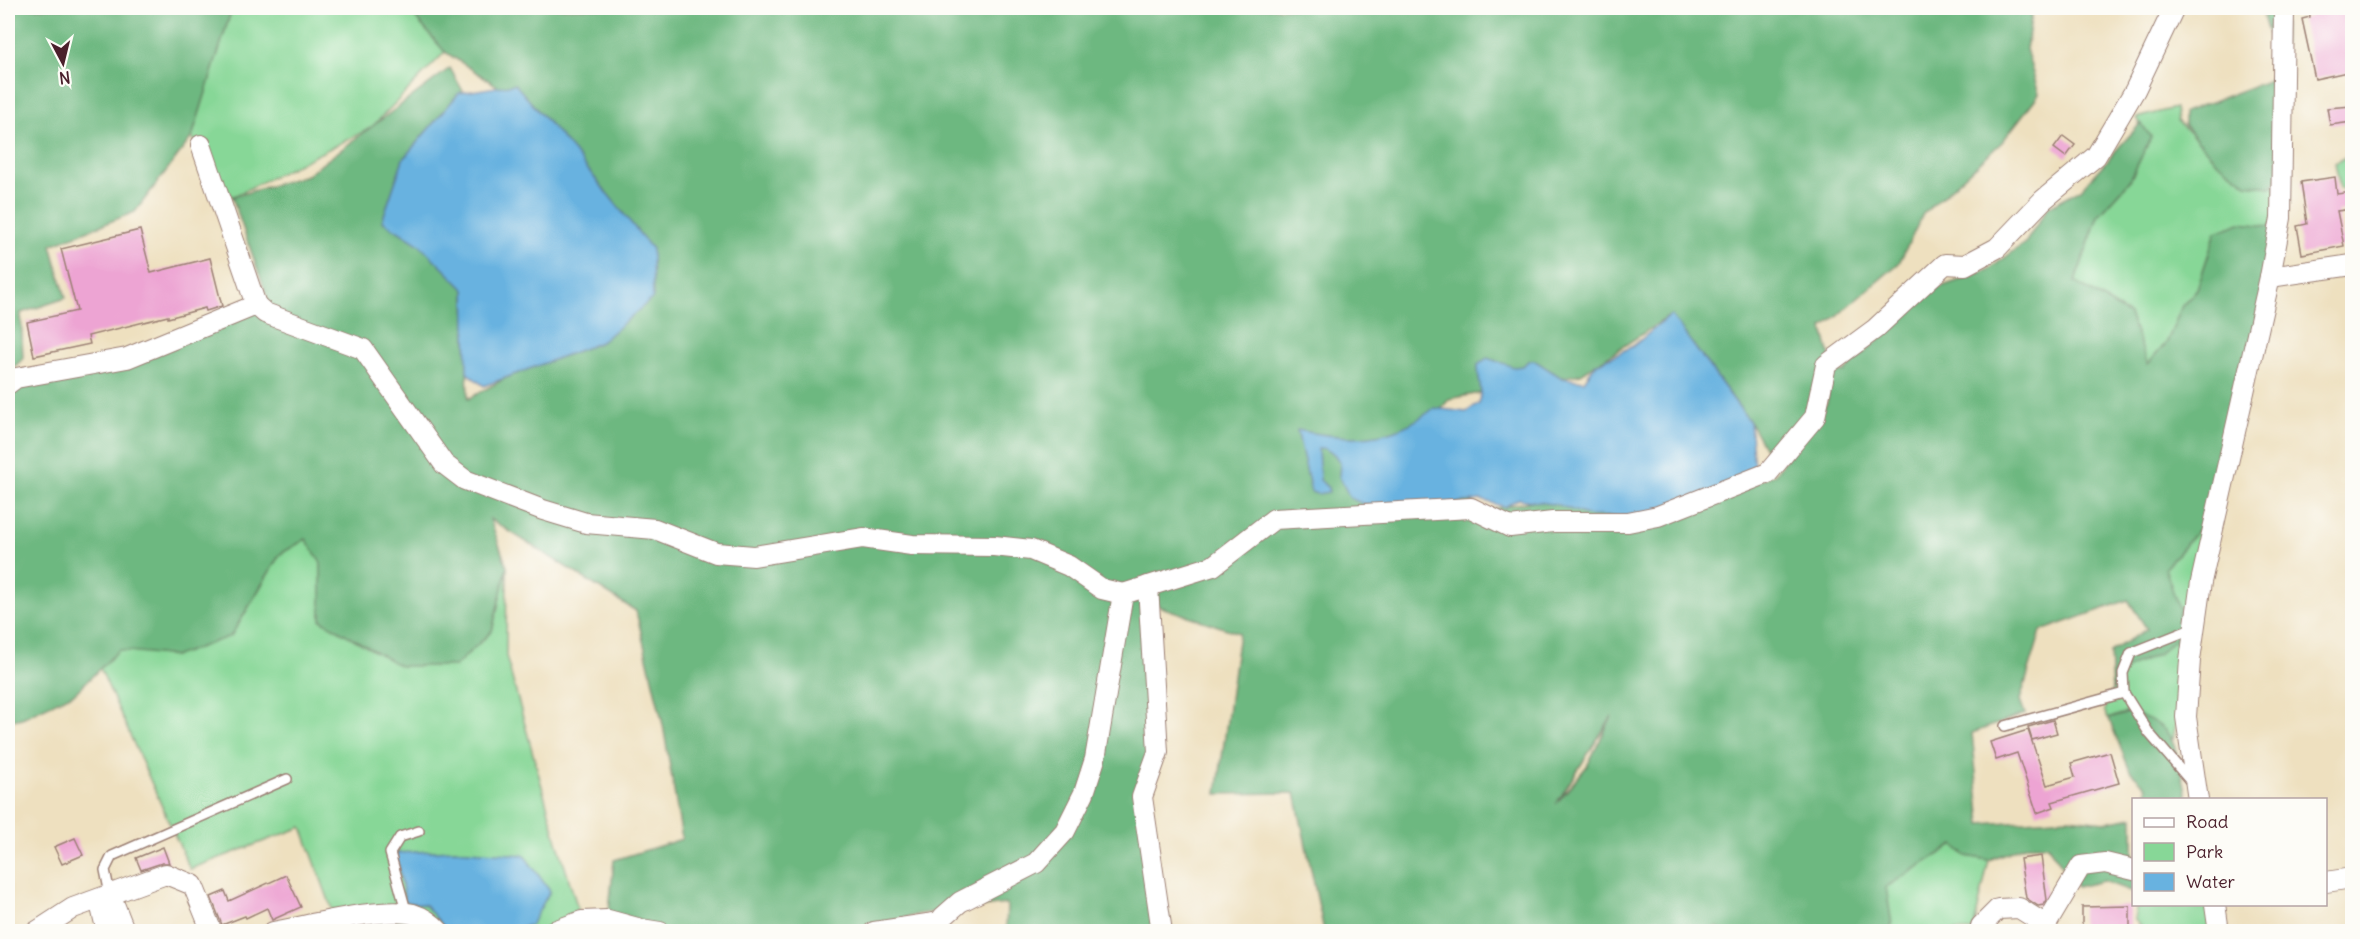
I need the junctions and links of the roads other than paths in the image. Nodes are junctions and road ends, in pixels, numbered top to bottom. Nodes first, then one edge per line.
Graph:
1 (2174, 8) edge
2 (2284, 8) edge
3 (201, 145) dead end
4 (2352, 265) edge
5 (2270, 277) junction
6 (256, 305) junction
7 (8, 384) edge
8 (1148, 585) junction
9 (1123, 594) junction
10 (2194, 628) junction
11 (2124, 693) junction
12 (2005, 726) dead end
13 (287, 779) dead end
14 (2198, 794) edge
15 (419, 831) dead end
16 (2132, 870) edge
17 (2352, 878) edge
18 (2327, 882) edge
19 (104, 896) junction
20 (2215, 906) edge
21 (407, 914) junction
22 (1980, 926) dead end
23 (939, 927) edge
24 (36, 932) edge
25 (107, 932) edge
26 (125, 932) edge
27 (212, 932) edge
28 (273, 932) edge
29 (440, 932) edge
30 (551, 932) edge
31 (660, 932) edge
32 (874, 932) edge
33 (1162, 932) edge
34 (2219, 932) edge

1 - 8 street
2 - 5 street
3 - 6 street
4 - 5 street
5 - 10 street
6 - 7 street
6 - 9 street
8 - 9 street
8 - 33 street
9 - 23 street
10 - 11 lane
10 - 14 street
11 - 12 lane
11 - 14 lane
13 - 19 lane
15 - 21 lane
16 - 22 street
17 - 18 street
19 - 24 street
19 - 25 street
19 - 26 street
19 - 27 street
20 - 34 street
21 - 28 street
21 - 29 street
23 - 32 street
30 - 31 street

